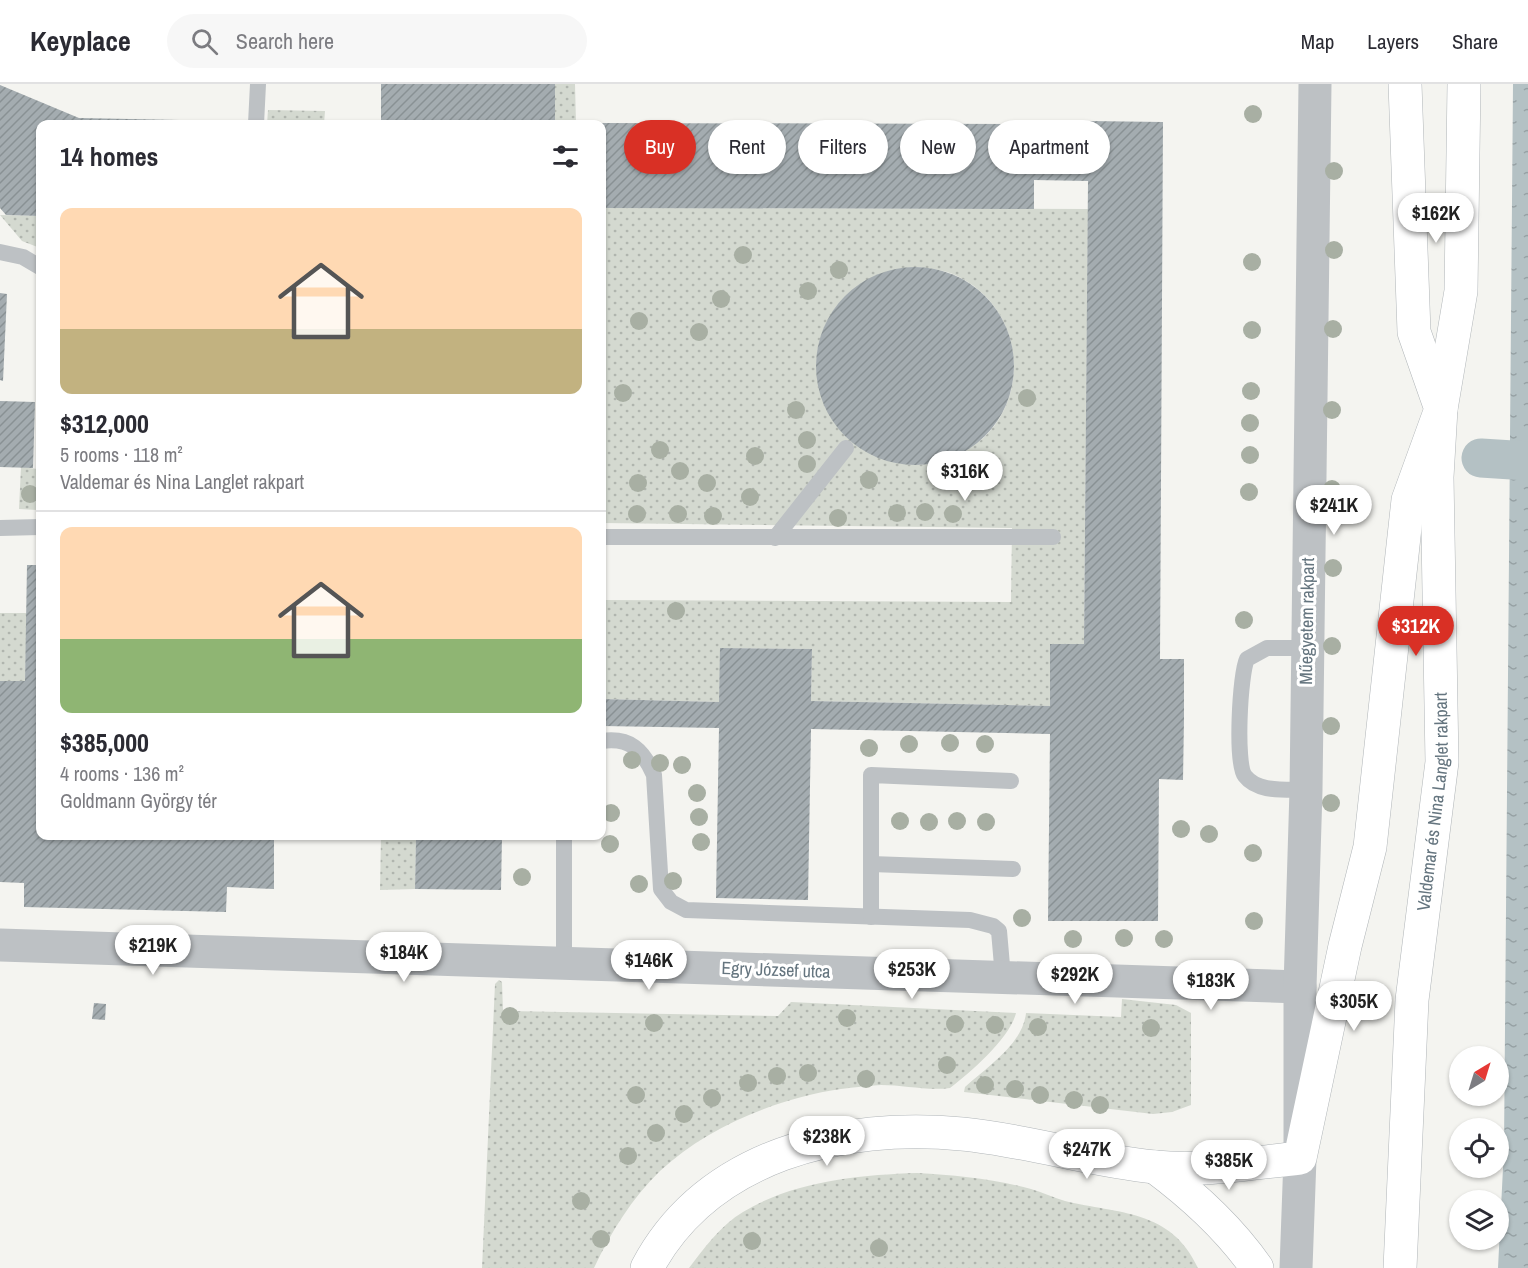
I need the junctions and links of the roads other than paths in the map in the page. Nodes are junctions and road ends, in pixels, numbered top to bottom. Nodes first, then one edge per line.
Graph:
1 (258, 84) edge
2 (1315, 84) edge
3 (1405, 84) edge
4 (1464, 84) edge
5 (256, 118) edge
6 (0, 252) edge
7 (36, 264) edge
8 (1441, 408) junction
9 (846, 448) dead end
10 (36, 527) edge
11 (0, 528) edge
12 (606, 537) edge
13 (1053, 537) dead end
14 (775, 538) junction
15 (1307, 648) junction
16 (606, 740) edge
17 (1011, 781) dead end
18 (1306, 790) junction
19 (564, 840) edge
20 (871, 864) junction
21 (1013, 869) dead end
22 (871, 918) junction
23 (0, 945) edge
24 (564, 962) junction
25 (1003, 977) junction
26 (1300, 987) junction
27 (1300, 1158) junction
28 (1155, 1167) junction
29 (647, 1268) edge
30 (1257, 1268) edge
31 (1296, 1268) edge
32 (1400, 1268) edge

1 - 5 lane
2 - 15 street, Műegyetem rakpart
3 - 8 main road
4 - 8 main road, Valdemar és Nina Langlet rakpart
6 - 7 lane
8 - 27 main road
8 - 32 main road, Valdemar és Nina Langlet rakpart
9 - 14 lane
10 - 11 lane
12 - 14 lane
13 - 14 lane
15 - 18 street, Műegyetem rakpart
15 - 18 lane
16 - 22 lane
17 - 20 lane
18 - 26 street, Műegyetem rakpart
19 - 24 lane
20 - 21 lane
20 - 22 lane
22 - 25 lane
23 - 24 street, Egry József utca
24 - 25 street, Egry József utca
25 - 26 street, Egry József utca
26 - 27 street, Műegyetem rakpart
27 - 28 main road
27 - 31 street, Műegyetem rakpart
28 - 29 main road
28 - 30 main road

